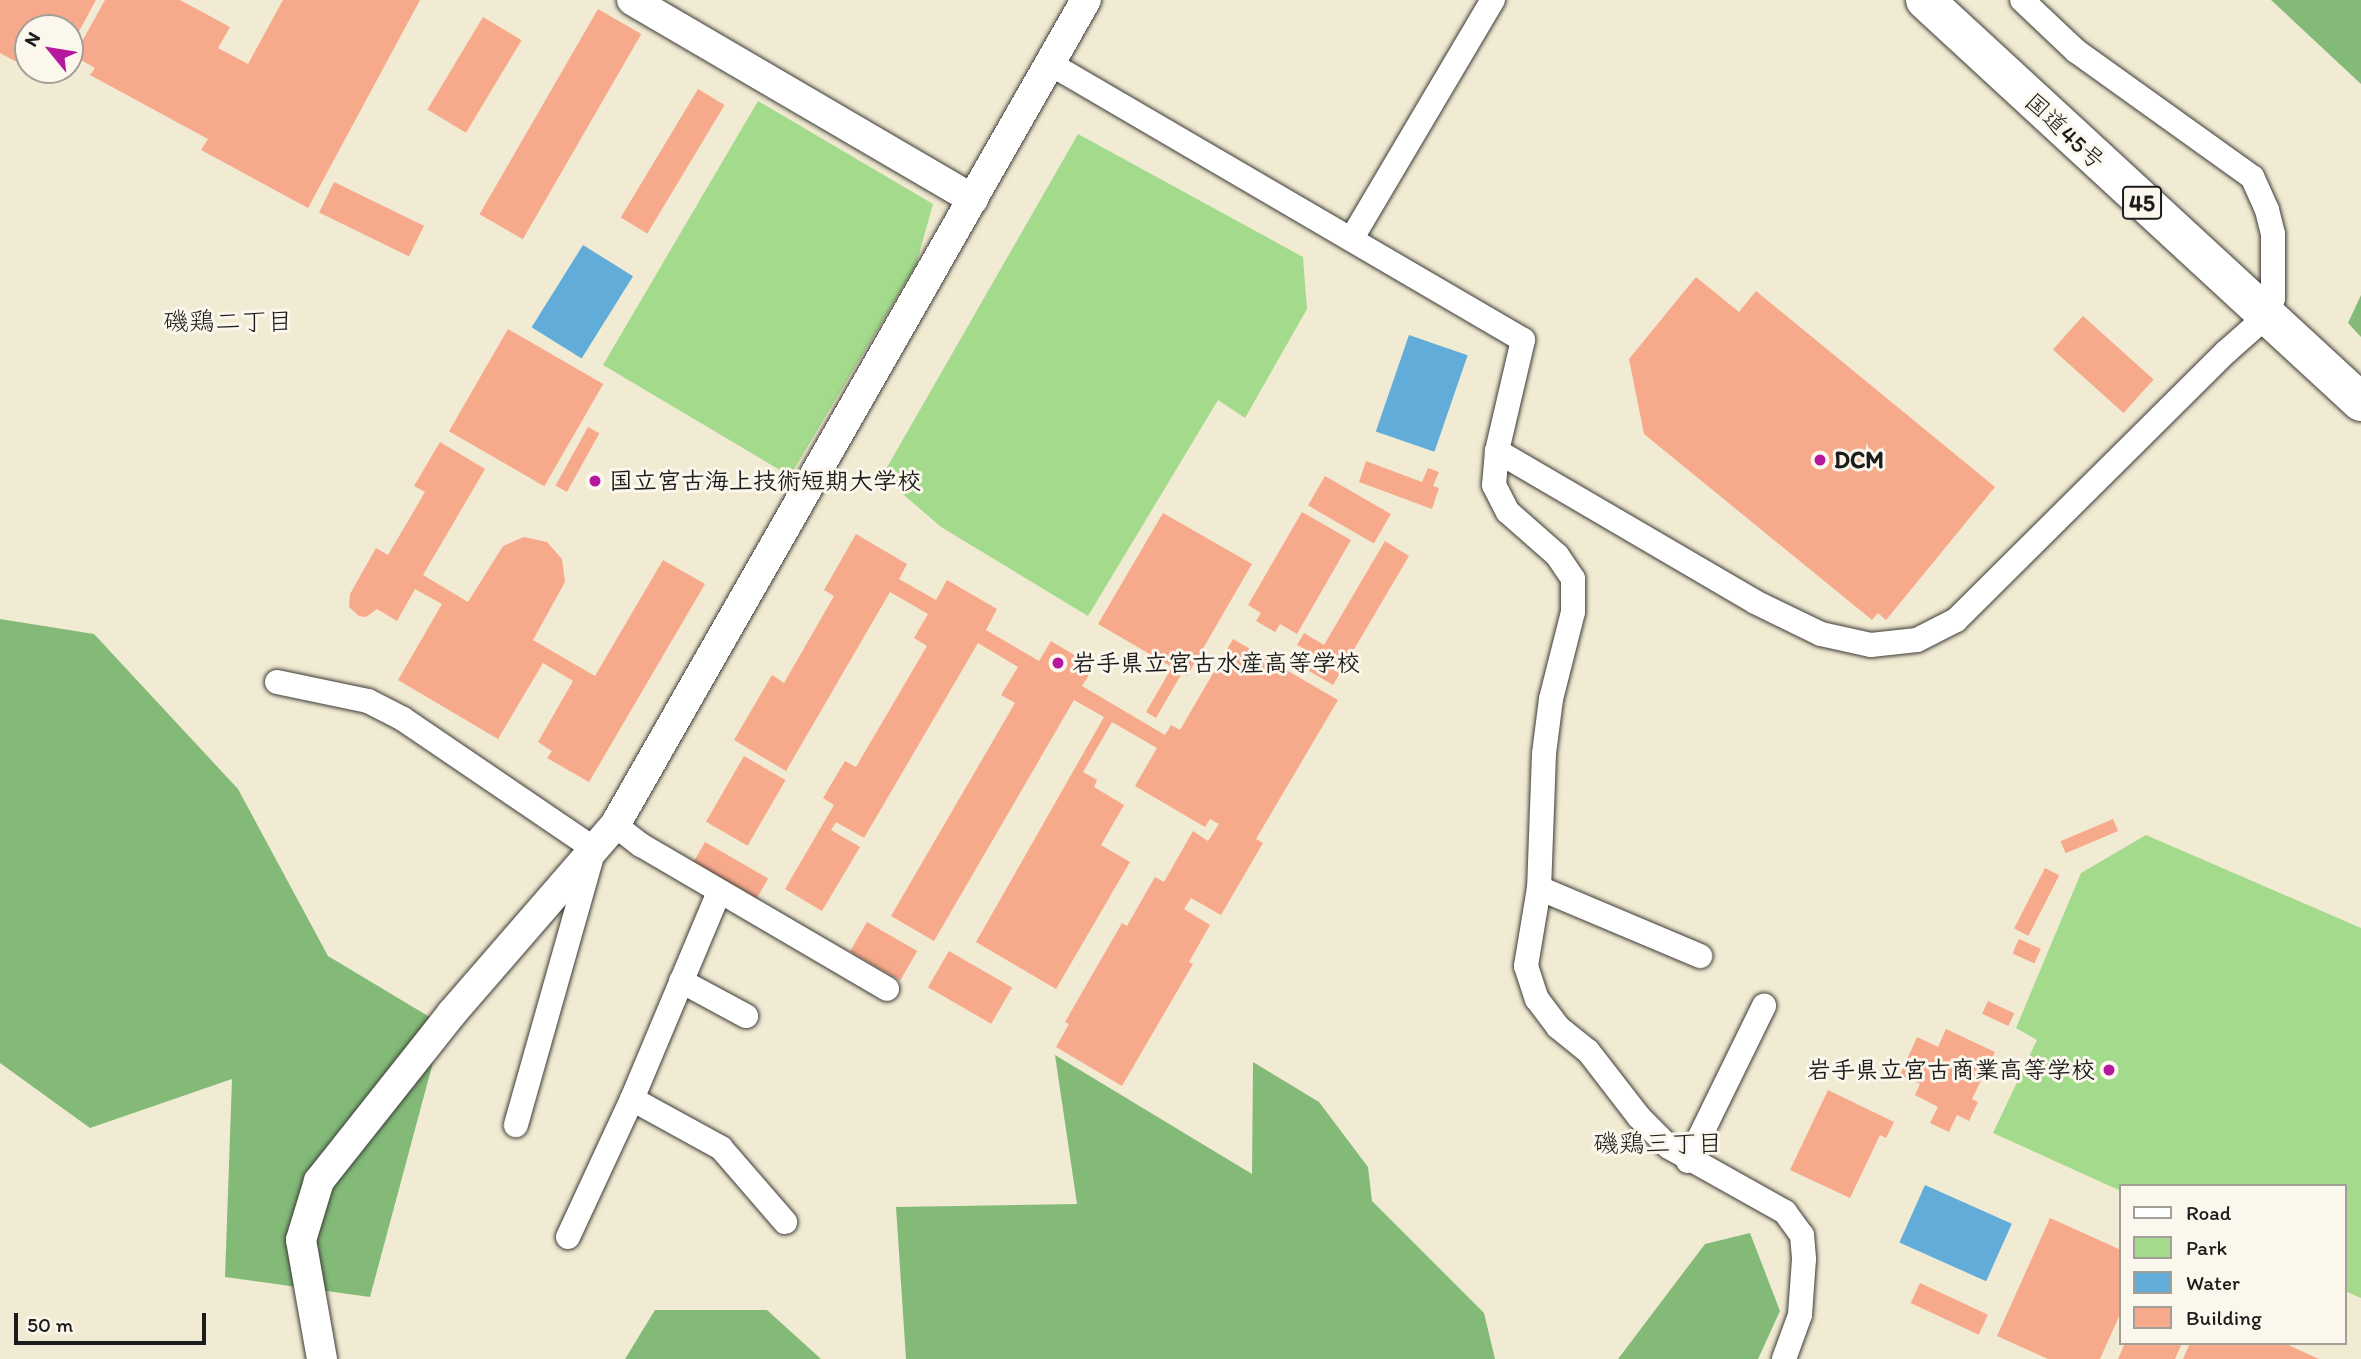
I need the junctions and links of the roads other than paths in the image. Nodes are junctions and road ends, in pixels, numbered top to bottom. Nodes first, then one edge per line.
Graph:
1 (632, 0) edge
2 (1086, 0) edge
3 (1493, 0) edge
4 (1925, 0) edge
5 (2025, 1) edge
6 (1049, 64) junction
7 (972, 199) junction
8 (1352, 238) junction
9 (2269, 314) junction
10 (2361, 402) edge
11 (1497, 451) junction
12 (276, 682) dead end
13 (615, 825) junction
14 (594, 849) junction
15 (1539, 888) junction
16 (719, 892) junction
17 (1700, 956) dead end
18 (681, 981) junction
19 (887, 989) dead end
20 (1764, 1006) dead end
21 (746, 1016) dead end
22 (632, 1099) junction
23 (516, 1125) dead end
24 (1688, 1161) junction
25 (785, 1222) dead end
26 (568, 1237) dead end
27 (323, 1359) edge
28 (1784, 1359) edge

1 - 7 street
2 - 6 street
3 - 8 street
4 - 9 highway, 国道45号 / 45
5 - 9 street
6 - 7 street
6 - 8 street
7 - 13 street
8 - 11 street
9 - 10 highway, 国道45号 / 45
9 - 11 street
11 - 15 street
12 - 14 street
13 - 14 street
13 - 16 street
14 - 23 street
14 - 27 street
15 - 17 street
15 - 24 street
16 - 18 street
16 - 19 street
18 - 21 street
18 - 22 street
20 - 24 street
22 - 25 street
22 - 26 street
24 - 28 street

